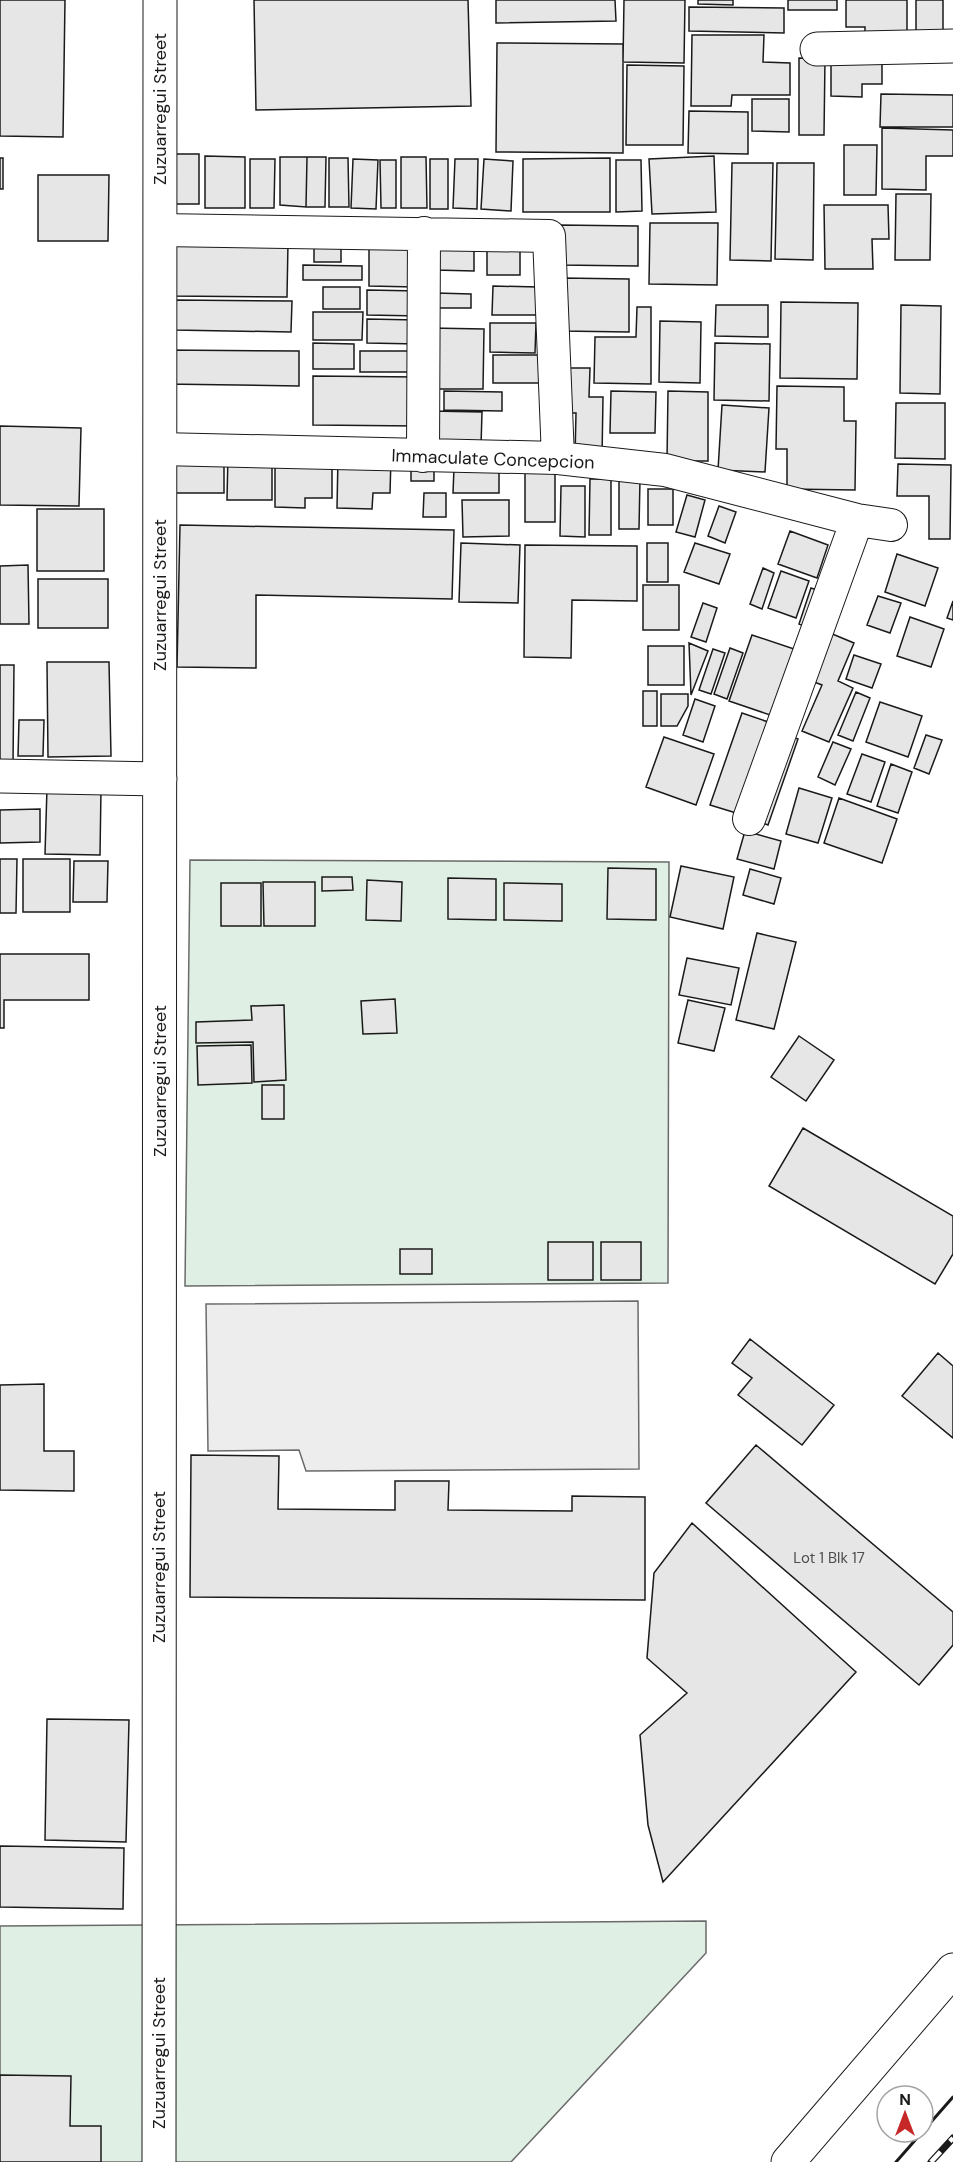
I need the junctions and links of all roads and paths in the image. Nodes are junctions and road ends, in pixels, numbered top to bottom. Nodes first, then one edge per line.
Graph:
1 (160, 0) edge
2 (953, 46) edge
3 (817, 49) dead end
4 (160, 230) junction
5 (424, 233) junction
6 (160, 449) junction
7 (423, 456) junction
8 (558, 458) junction
9 (857, 520) junction
10 (891, 525) dead end
11 (0, 776) edge
12 (160, 779) junction
13 (749, 819) dead end
14 (953, 1970) edge
15 (159, 2162) edge
16 (788, 2162) edge

1 - 4 street, Zuzuarregui Street
2 - 3 street
4 - 5 street
4 - 6 street, Zuzuarregui Street
5 - 7 street
5 - 8 street
6 - 7 street, Immaculate Concepcion
6 - 12 street, Zuzuarregui Street
7 - 8 street, Immaculate Concepcion
8 - 9 street, Immaculate Concepcion
9 - 10 street, Immaculate Concepcion
9 - 13 street
11 - 12 street
12 - 15 street, Zuzuarregui Street
14 - 16 street

